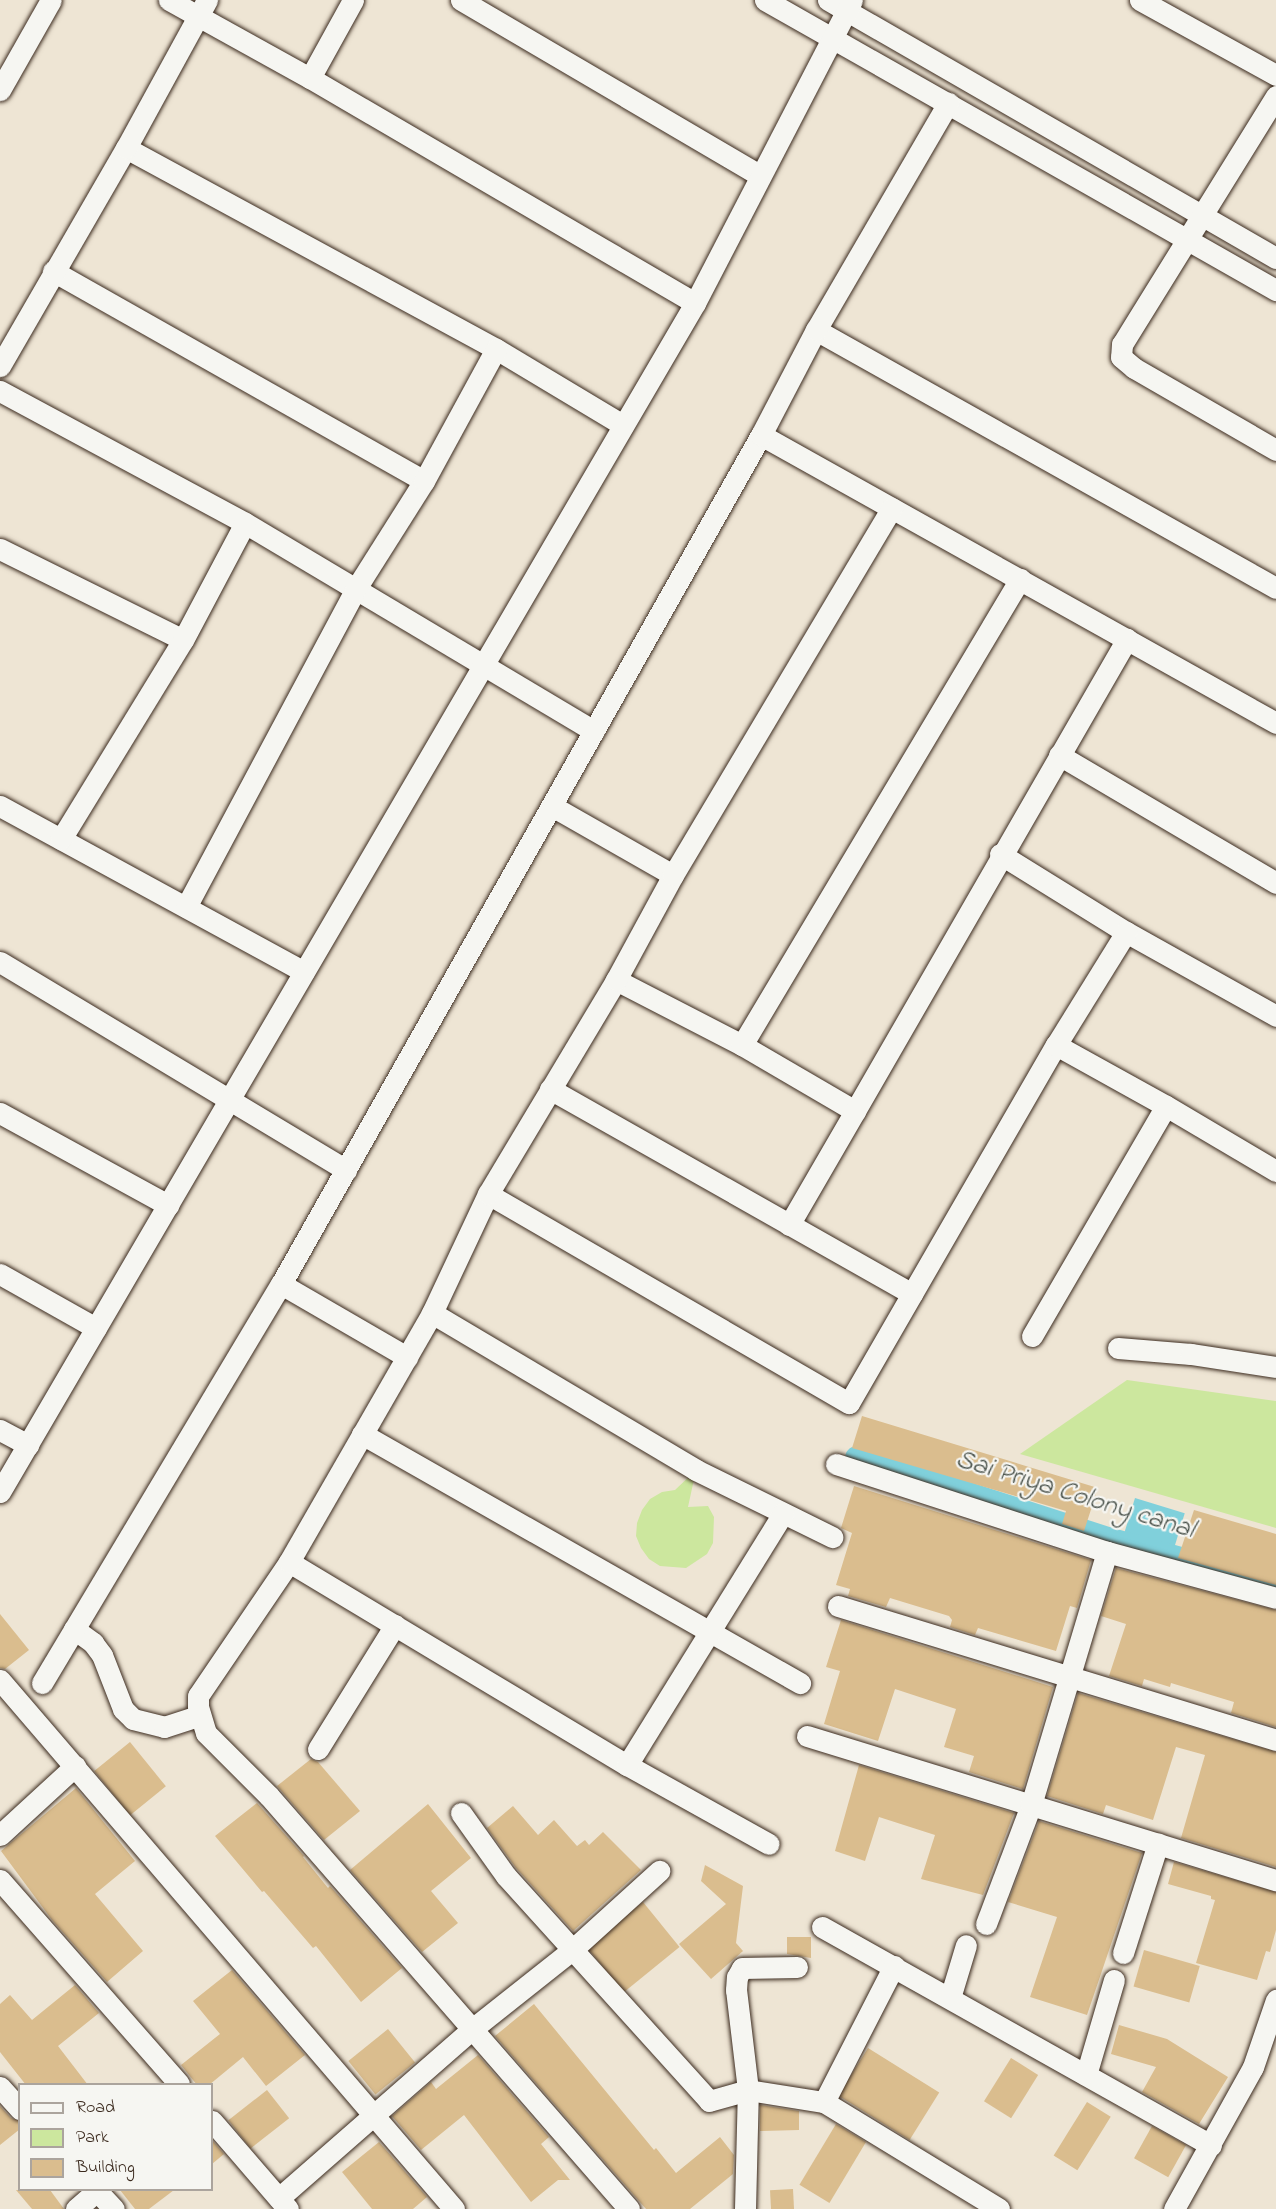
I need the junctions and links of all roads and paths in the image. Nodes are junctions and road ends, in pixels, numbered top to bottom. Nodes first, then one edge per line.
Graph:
1 (51, 0) edge
2 (169, 0) edge
3 (353, 0) edge
4 (461, 0) edge
5 (765, 0) edge
6 (1140, 0) edge
7 (842, 4) edge
8 (203, 8) edge
9 (832, 39) junction
10 (1276, 75) edge
11 (310, 78) junction
12 (0, 90) edge
13 (1276, 96) edge
14 (948, 102) junction
15 (126, 148) junction
16 (759, 175) junction
17 (1201, 216) junction
18 (1188, 239) junction
19 (1276, 258) edge
20 (53, 271) junction
21 (1276, 290) edge
22 (695, 303) junction
23 (816, 330) junction
24 (496, 349) junction
25 (0, 366) edge
26 (0, 391) edge
27 (623, 425) junction
28 (761, 435) junction
29 (1276, 450) edge
30 (424, 481) junction
31 (892, 508) junction
32 (245, 523) junction
33 (0, 549) edge
34 (1020, 579) junction
35 (1276, 588) edge
36 (355, 590) junction
37 (1126, 639) junction
38 (183, 640) junction
39 (484, 664) junction
40 (1276, 723) edge
41 (594, 731) junction
42 (1059, 755) junction
43 (0, 806) edge
44 (552, 806) junction
45 (61, 839) junction
46 (1000, 854) junction
47 (673, 875) junction
48 (1276, 883) edge
49 (186, 907) junction
50 (1126, 932) junction
51 (0, 962) edge
52 (304, 972) junction
53 (616, 980) junction
54 (1276, 1016) edge
55 (1056, 1045) junction
56 (742, 1046) junction
57 (550, 1089) junction
58 (229, 1100) junction
59 (1166, 1106) junction
60 (855, 1111) junction
61 (0, 1113) edge
62 (346, 1170) junction
63 (1276, 1171) edge
64 (488, 1194) junction
65 (168, 1205) junction
66 (789, 1225) junction
67 (0, 1274) edge
68 (282, 1284) junction
69 (912, 1294) junction
70 (432, 1313) junction
71 (96, 1328) junction
72 (1032, 1336) dead end
73 (1118, 1348) dead end
74 (406, 1357) junction
75 (1276, 1367) edge
76 (0, 1430) edge
77 (363, 1434) junction
78 (28, 1445) junction
79 (836, 1464) dead end
80 (0, 1492) edge
81 (783, 1513) junction
82 (832, 1537) dead end
83 (1107, 1552) junction
84 (289, 1562) junction
85 (1276, 1598) edge
86 (838, 1606) dead end
87 (395, 1625) junction
88 (74, 1629) junction
89 (710, 1631) junction
90 (1069, 1677) junction
91 (0, 1680) edge
92 (42, 1683) dead end
93 (800, 1683) dead end
94 (200, 1714) junction
95 (807, 1736) dead end
96 (1276, 1740) edge
97 (318, 1749) dead end
98 (627, 1765) junction
99 (75, 1766) junction
100 (1031, 1804) junction
101 (461, 1813) dead end
102 (0, 1835) edge
103 (1158, 1843) junction
104 (769, 1844) dead end
105 (659, 1871) dead end
106 (0, 1880) edge
107 (1276, 1880) edge
108 (986, 1924) dead end
109 (822, 1927) dead end
110 (966, 1945) dead end
111 (572, 1950) junction
112 (1123, 1953) dead end
113 (894, 1966) junction
114 (797, 1968) dead end
115 (1114, 1980) dead end
116 (950, 1998) junction
117 (1276, 2000) edge
118 (471, 2030) junction
119 (1086, 2075) junction
120 (177, 2083) edge
121 (0, 2087) edge
122 (748, 2090) junction
123 (824, 2102) junction
124 (18, 2107) edge
125 (375, 2115) junction
126 (213, 2122) edge
127 (1211, 2145) junction
128 (96, 2191) edge
129 (98, 2191) edge
130 (284, 2204) edge
131 (76, 2209) edge
132 (114, 2209) edge
133 (454, 2209) edge
134 (630, 2209) edge
135 (744, 2209) edge
136 (999, 2209) edge
137 (1174, 2209) edge

1 - 12 street
2 - 8 street
3 - 11 street
4 - 16 street
5 - 9 street
6 - 10 street
7 - 9 street
7 - 17 street
8 - 11 street
8 - 15 street
9 - 14 street
9 - 16 street
11 - 22 street
13 - 17 street
14 - 18 street
14 - 23 street
15 - 20 street
15 - 24 street
16 - 22 street
17 - 18 street
17 - 19 street
18 - 21 street
18 - 29 street
20 - 25 street
20 - 30 street
22 - 27 street
23 - 28 street
23 - 35 street
24 - 27 street
24 - 30 street
26 - 32 street
27 - 39 street
28 - 31 street
28 - 41 street
30 - 36 street
31 - 34 street
31 - 47 street
32 - 36 street
32 - 38 street
33 - 38 street
34 - 37 street
34 - 56 street
36 - 39 street
36 - 49 street
37 - 40 street
37 - 42 street
38 - 45 street
39 - 41 street
39 - 52 street
41 - 44 street
42 - 46 street
42 - 48 street
43 - 45 street
44 - 47 street
44 - 62 street
45 - 49 street
46 - 50 street
46 - 60 street
47 - 53 street
49 - 52 street
50 - 54 street
50 - 55 street
51 - 58 street
52 - 58 street
53 - 56 street
53 - 57 street
55 - 59 street
55 - 69 street
56 - 60 street
57 - 64 street
57 - 66 street
58 - 62 street
58 - 65 street
59 - 63 street
59 - 72 street
60 - 66 street
61 - 65 street
62 - 68 street
64 - 69 street
64 - 70 street
65 - 71 street
66 - 69 street
67 - 71 street
68 - 74 street
68 - 88 street
70 - 74 street
70 - 81 street
71 - 78 street
73 - 75 street
74 - 77 street
76 - 78 street
77 - 84 street
77 - 89 street
78 - 80 street
79 - 83 street
81 - 82 street
81 - 89 street
83 - 85 street
83 - 90 street
84 - 87 street
84 - 94 street
86 - 90 street
87 - 97 street
87 - 98 street
88 - 92 street
88 - 94 street
89 - 93 street
89 - 98 street
90 - 96 street
90 - 100 street
91 - 99 street
94 - 118 street
95 - 100 street
98 - 104 street
99 - 102 street
99 - 125 street
100 - 103 street
100 - 108 street
101 - 111 street
103 - 107 street
103 - 112 street
105 - 111 street
106 - 120 street
109 - 113 street
110 - 116 street
111 - 118 street
111 - 122 street
113 - 116 street
113 - 123 street
114 - 122 street
115 - 119 street
116 - 119 street
117 - 127 street
118 - 125 street
118 - 134 street
119 - 127 street
121 - 124 street
122 - 123 street
122 - 135 street
123 - 136 street
125 - 130 street
125 - 133 street
126 - 130 street
127 - 137 street
128 - 131 street
129 - 132 street

